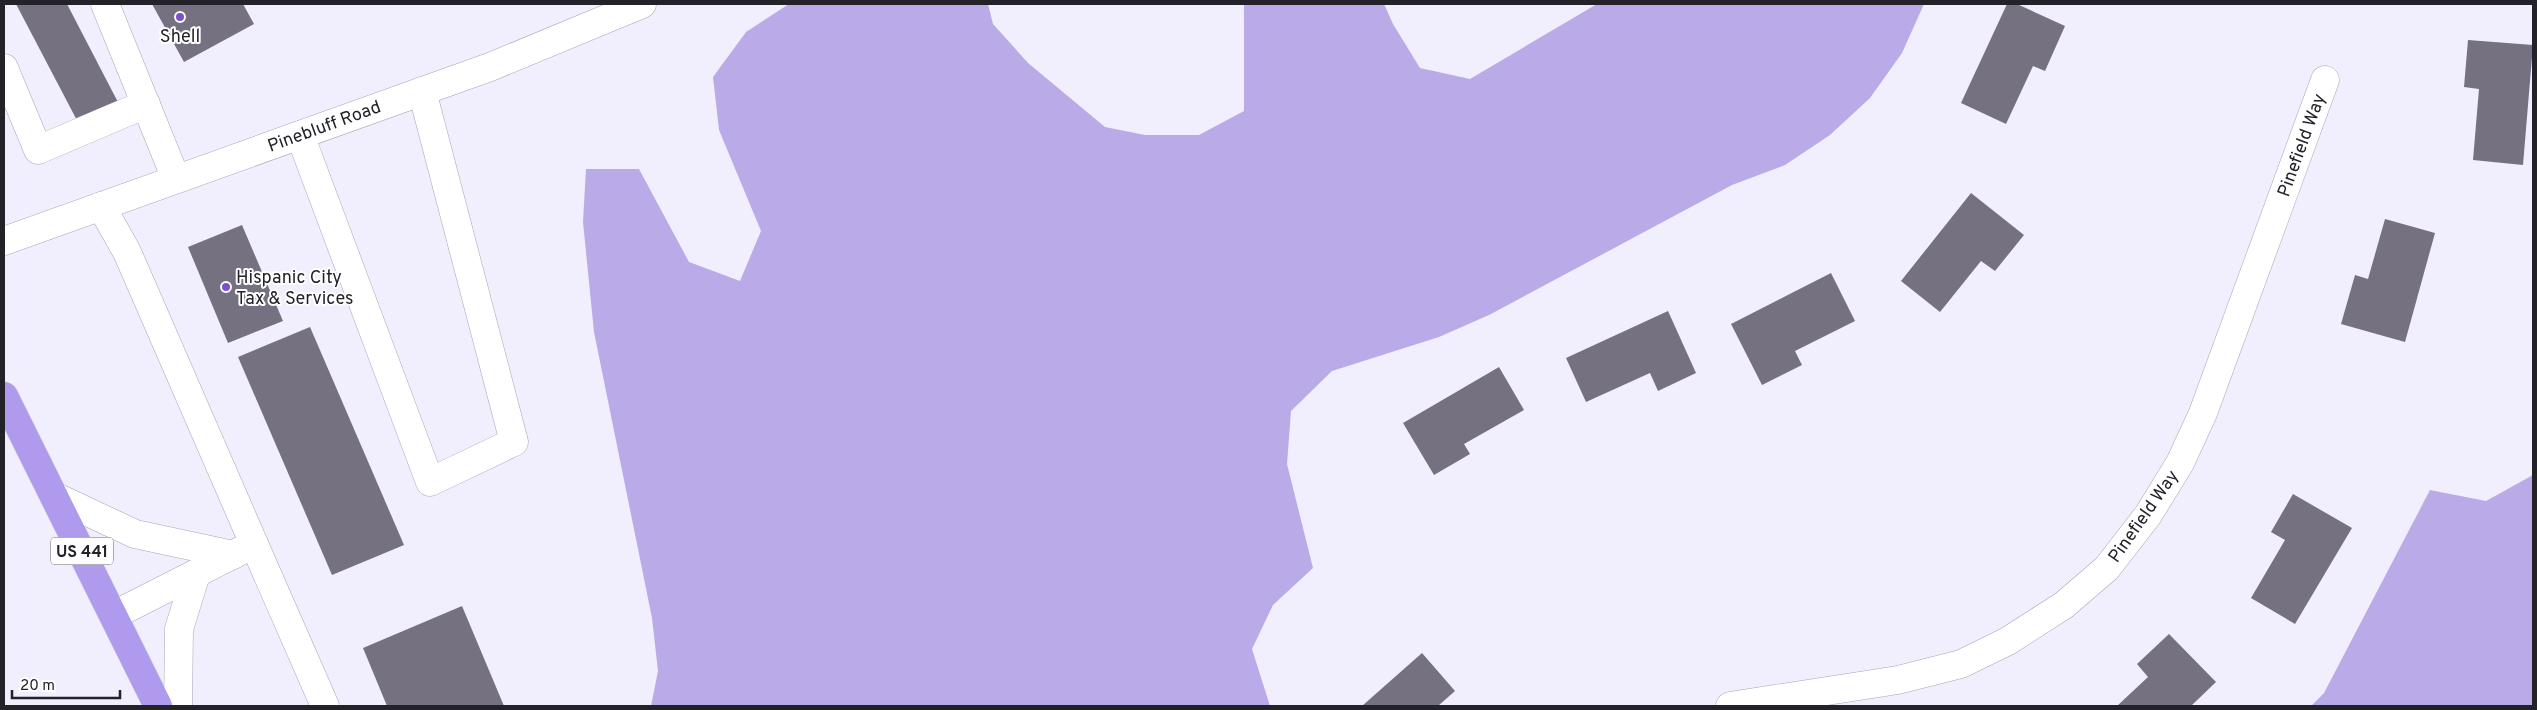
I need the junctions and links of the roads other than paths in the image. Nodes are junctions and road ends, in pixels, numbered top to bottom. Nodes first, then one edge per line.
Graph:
1 (106, 4) edge
2 (642, 4) edge
3 (2325, 80) dead end
4 (6, 82) edge
5 (422, 91) junction
6 (146, 104) junction
7 (300, 135) junction
8 (176, 179) junction
9 (101, 206) junction
10 (4, 241) edge
11 (4, 396) edge
12 (54, 496) junction
13 (243, 550) junction
14 (196, 574) junction
15 (114, 615) junction
16 (158, 706) edge
17 (178, 706) edge
18 (325, 706) edge
19 (1730, 706) edge

1 - 6 street
2 - 5 street, Pinebluff Road
3 - 19 street, Pinefield Way
4 - 6 street
5 - 7 street, Pinebluff Road
5 - 7 street
6 - 8 street
7 - 8 street, Pinebluff Road
8 - 9 street, Pinebluff Road
9 - 10 street, Pinebluff Road
9 - 13 street
11 - 12 highway, US 441
12 - 13 street
12 - 15 highway, US 441
13 - 14 street
13 - 18 street
14 - 15 street
14 - 17 street
15 - 16 highway, US 441

